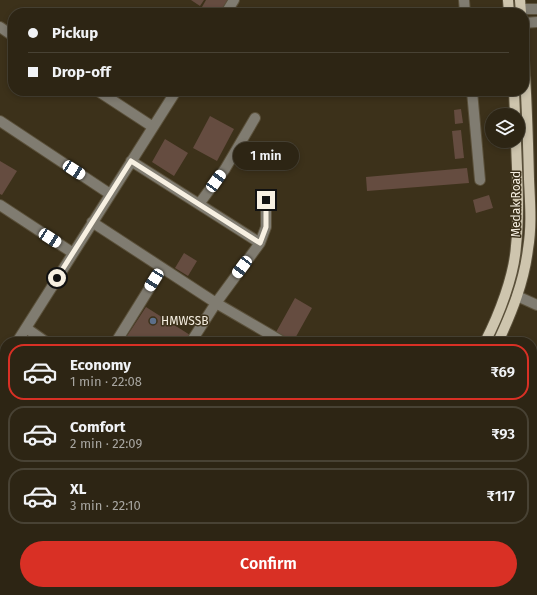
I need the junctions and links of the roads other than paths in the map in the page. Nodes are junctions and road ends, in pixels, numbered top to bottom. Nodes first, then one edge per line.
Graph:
1 (521, 7) edge
2 (537, 9) edge
3 (106, 96) edge
4 (173, 96) edge
5 (472, 96) edge
6 (514, 96) edge
7 (526, 96) edge
8 (515, 108) edge
9 (255, 118) dead end
10 (0, 121) edge
11 (153, 127) junction
12 (516, 148) edge
13 (131, 161) junction
14 (480, 180) dead end
15 (533, 191) edge
16 (110, 194) junction
17 (266, 200) dead end
18 (199, 204) junction
19 (2, 211) edge
20 (92, 222) junction
21 (534, 222) edge
22 (260, 243) junction
23 (73, 253) junction
24 (162, 268) junction
25 (517, 296) junction
26 (216, 303) junction
27 (537, 305) edge
28 (26, 328) junction
29 (20, 337) edge
30 (39, 337) edge
31 (119, 337) edge
32 (194, 337) edge
33 (272, 337) edge
34 (487, 337) edge
35 (500, 337) edge

1 - 2 street
3 - 11 street
4 - 11 street
5 - 14 street
6 - 8 main road
7 - 15 main road, Medak Road
9 - 18 street
10 - 16 street
11 - 13 street
12 - 34 main road, Medak Road
13 - 16 street
13 - 18 street
15 - 21 main road, Medak Road
16 - 20 street
17 - 22 street
18 - 22 street
19 - 23 street
20 - 23 street
20 - 24 street
21 - 25 main road, Medak Road
22 - 26 street
23 - 28 street
24 - 26 street
24 - 31 street
25 - 27 street
25 - 35 main road, Medak Road
26 - 32 street
26 - 33 street
28 - 29 street
28 - 30 street

